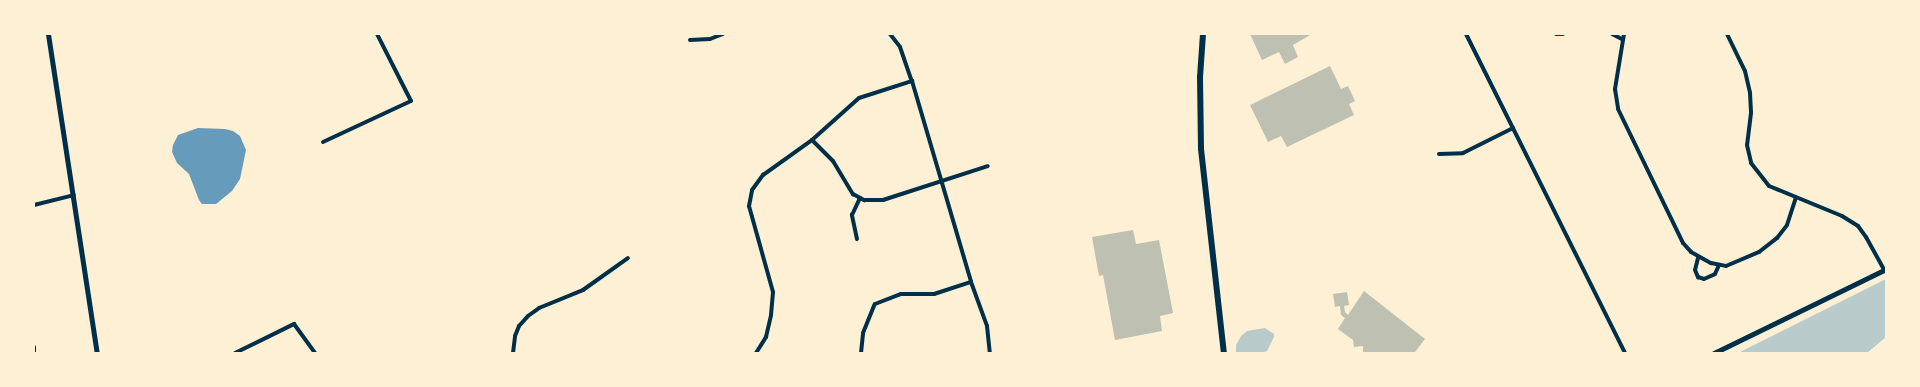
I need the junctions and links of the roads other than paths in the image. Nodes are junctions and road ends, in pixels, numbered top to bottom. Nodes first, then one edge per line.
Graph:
1 (48, 34) edge
2 (377, 34) edge
3 (723, 34) edge
4 (890, 34) edge
5 (1203, 34) edge
6 (1466, 34) edge
7 (1556, 34) edge
8 (1563, 34) edge
9 (1612, 34) edge
10 (1624, 34) edge
11 (1727, 34) edge
12 (1622, 39) junction
13 (690, 40) dead end
14 (912, 81) junction
15 (1513, 128) junction
16 (812, 140) junction
17 (323, 142) dead end
18 (1439, 154) dead end
19 (988, 166) dead end
20 (942, 181) junction
21 (74, 195) junction
22 (1796, 197) junction
23 (860, 198) junction
24 (34, 205) edge
25 (857, 239) dead end
26 (628, 258) dead end
27 (1698, 258) junction
28 (1720, 265) junction
29 (1885, 270) edge
30 (971, 282) junction
31 (34, 347) edge
32 (34, 353) edge
33 (97, 353) edge
34 (235, 353) edge
35 (315, 353) edge
36 (513, 353) edge
37 (756, 353) edge
38 (861, 353) edge
39 (990, 353) edge
40 (1224, 353) edge
41 (1625, 353) edge
42 (1714, 353) edge

1 - 21 main road
2 - 17 street
3 - 13 street
4 - 14 street
5 - 40 highway
6 - 15 street
7 - 8 street
9 - 12 street
10 - 12 street
11 - 22 street
12 - 27 street
14 - 16 street
14 - 20 street
15 - 18 street
15 - 41 street
16 - 23 street
16 - 37 street
19 - 20 street
20 - 23 street
20 - 30 street
21 - 24 street
21 - 33 main road
22 - 28 street
22 - 29 street
23 - 25 street
26 - 36 street
27 - 28 street
27 - 28 street
29 - 42 street
30 - 38 street
30 - 39 street
31 - 32 street
34 - 35 street

